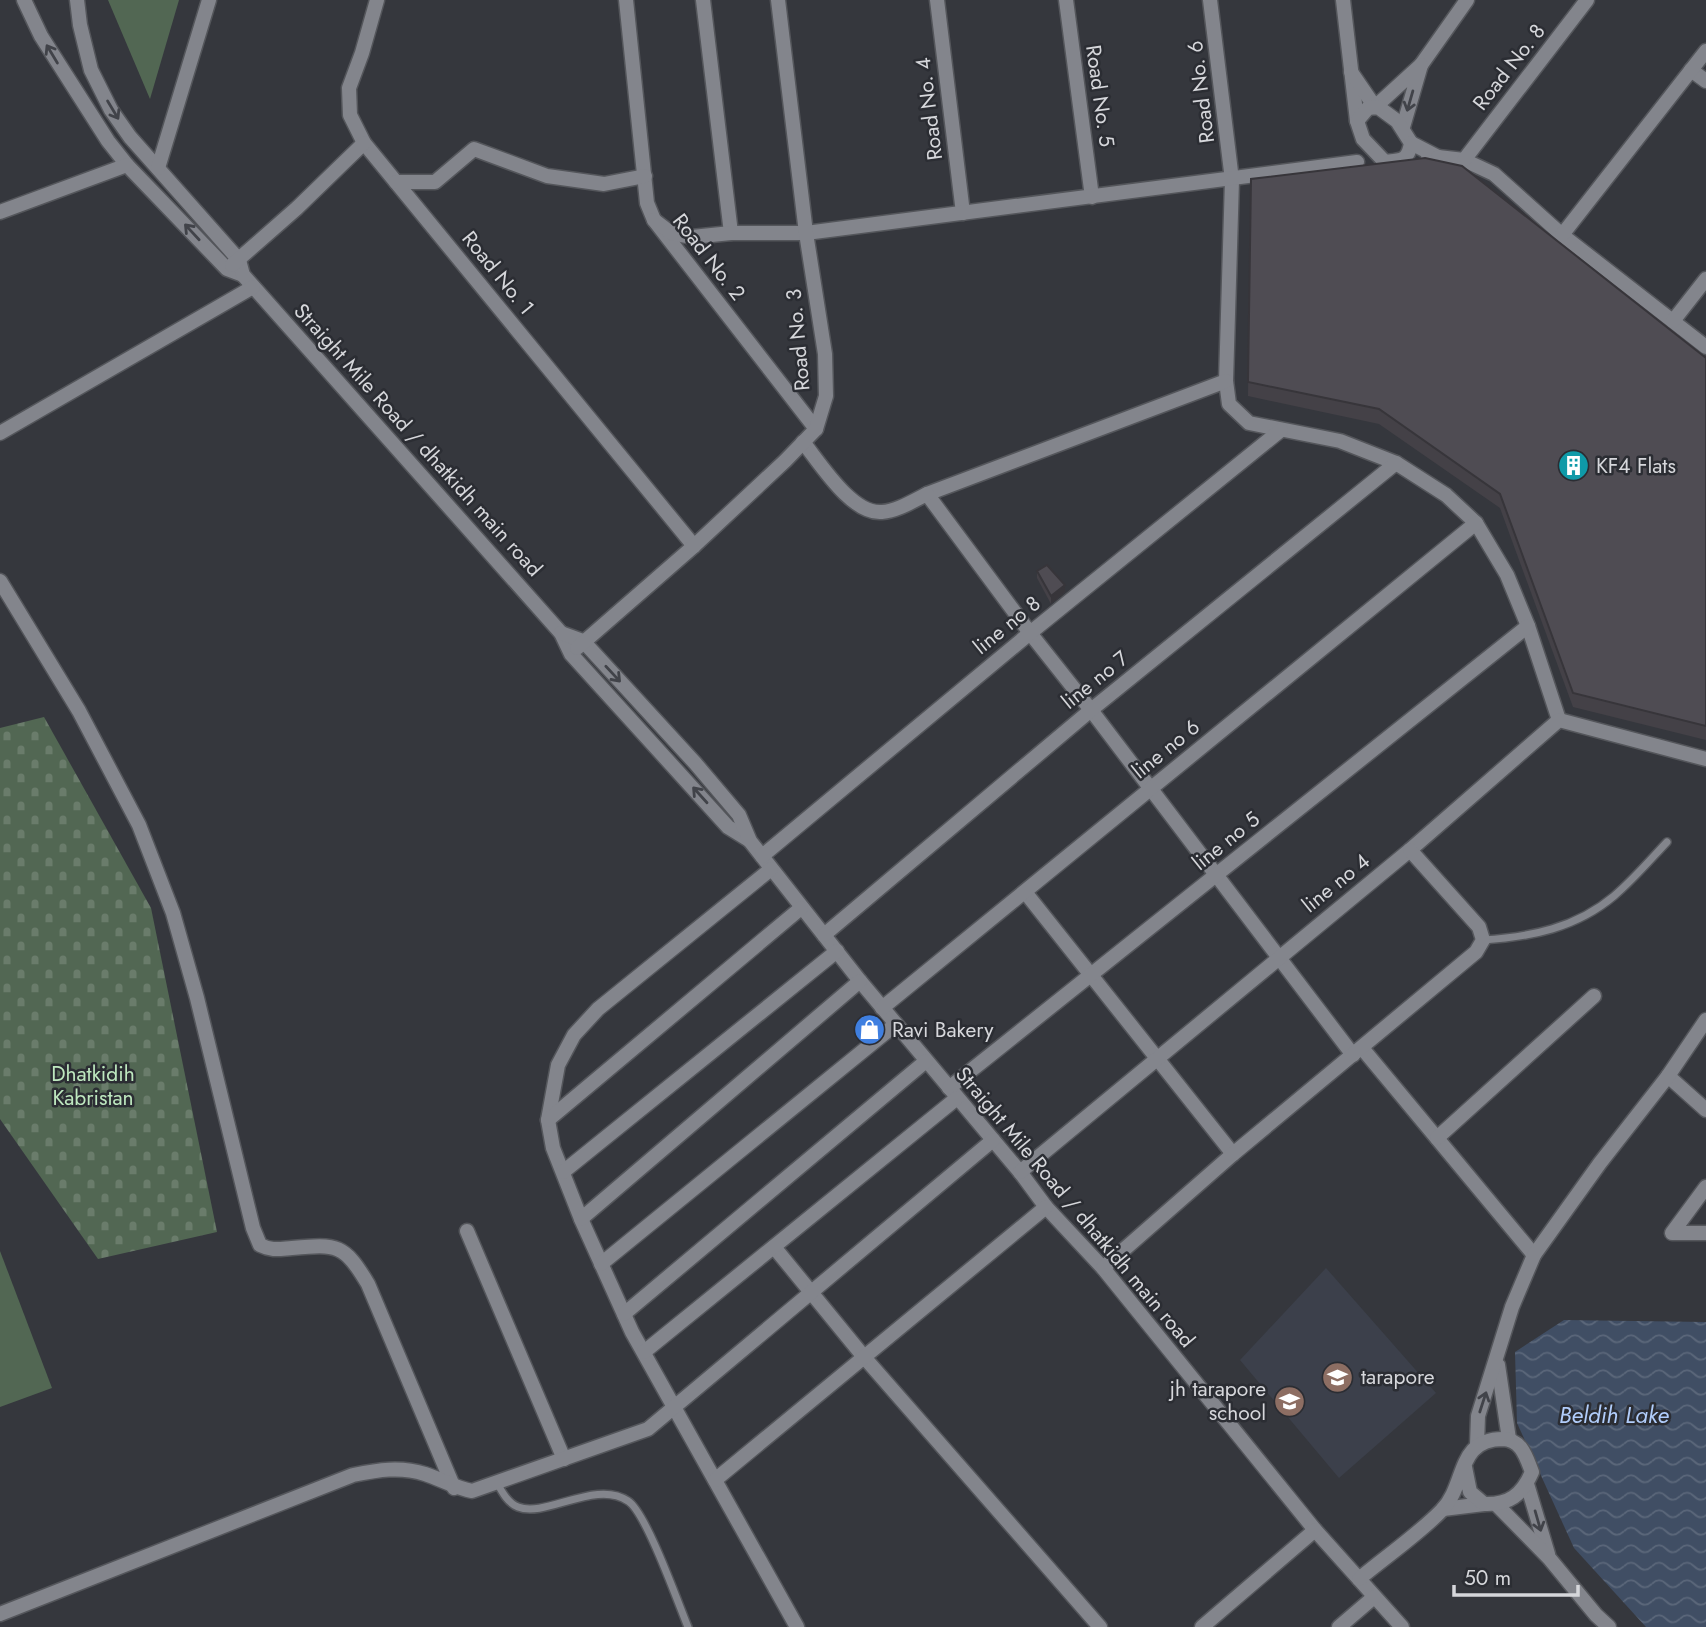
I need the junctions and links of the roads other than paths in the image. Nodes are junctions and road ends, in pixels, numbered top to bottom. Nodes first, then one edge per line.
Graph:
1 (23, 0) edge
2 (77, 0) edge
3 (209, 0) edge
4 (377, 0) edge
5 (626, 0) edge
6 (703, 0) edge
7 (778, 0) edge
8 (937, 0) edge
9 (1066, 0) edge
10 (1210, 0) edge
11 (1343, 0) edge
12 (1467, 0) edge
13 (1587, 0) edge
14 (1706, 51) edge
15 (1421, 65) junction
16 (1691, 70) junction
17 (1351, 72) junction
18 (1706, 81) edge
19 (1357, 121) junction
20 (1403, 127) junction
21 (1363, 139) junction
22 (1411, 142) junction
23 (364, 143) junction
24 (1438, 157) junction
25 (1464, 160) junction
26 (1402, 161) junction
27 (1357, 162) junction
28 (1385, 162) junction
29 (128, 165) junction
30 (158, 168) junction
31 (645, 176) junction
32 (1232, 180) junction
33 (396, 182) junction
34 (1093, 197) junction
35 (0, 212) edge
36 (962, 213) junction
37 (654, 220) junction
38 (731, 233) junction
39 (806, 233) junction
40 (1562, 235) junction
41 (233, 265) junction
42 (1706, 279) edge
43 (248, 281) junction
44 (1673, 321) junction
45 (1706, 347) edge
46 (1226, 381) junction
47 (816, 429) junction
48 (1281, 430) junction
49 (0, 433) edge
50 (803, 442) junction
51 (1396, 463) junction
52 (927, 494) junction
53 (1476, 523) junction
54 (694, 546) junction
55 (0, 581) edge
56 (1528, 626) junction
57 (561, 633) junction
58 (1030, 634) junction
59 (583, 641) junction
60 (571, 654) junction
61 (1091, 710) junction
62 (1559, 720) junction
63 (1706, 759) edge
64 (1150, 789) junction
65 (750, 841) junction
66 (1667, 842) dead end
67 (1410, 850) junction
68 (762, 856) junction
69 (771, 869) junction
70 (1216, 876) junction
71 (1024, 892) junction
72 (801, 908) junction
73 (824, 935) junction
74 (1483, 940) junction
75 (837, 951) junction
76 (1279, 958) junction
77 (1090, 976) junction
78 (860, 981) junction
79 (1594, 996) dead end
80 (882, 1008) junction
81 (1706, 1020) edge
82 (897, 1024) junction
83 (1358, 1051) junction
84 (1157, 1059) junction
85 (926, 1061) junction
86 (1668, 1076) junction
87 (953, 1093) junction
88 (1706, 1110) edge
89 (548, 1120) junction
90 (1437, 1138) junction
91 (993, 1140) junction
92 (1233, 1154) junction
93 (563, 1172) junction
94 (1020, 1172) junction
95 (1706, 1187) edge
96 (1046, 1207) junction
97 (580, 1219) junction
98 (467, 1231) dead end
99 (1706, 1233) edge
100 (774, 1247) junction
101 (1534, 1255) junction
102 (601, 1264) junction
103 (1103, 1268) junction
104 (812, 1293) junction
105 (624, 1314) junction
106 (644, 1352) junction
107 (864, 1357) junction
108 (1497, 1361) junction
109 (675, 1408) junction
110 (1509, 1439) junction
111 (1477, 1445) junction
112 (565, 1459) junction
113 (1465, 1467) junction
114 (715, 1480) junction
115 (496, 1483) junction
116 (1527, 1484) junction
117 (454, 1488) junction
118 (1491, 1504) junction
119 (1443, 1509) junction
120 (1315, 1530) junction
121 (1549, 1558) junction
122 (1359, 1579) junction
123 (1374, 1597) junction
124 (0, 1615) edge
125 (688, 1627) edge
126 (797, 1627) edge
127 (1100, 1627) edge
128 (1202, 1627) edge
129 (1339, 1627) edge
130 (1402, 1627) edge
131 (1609, 1627) edge

29 -> 1 street, Straight Mile Road / dhatkidh main road
2 -> 30 street, Straight Mile Road / dhatkidh main road
3 - 30 street
4 - 23 street, Road No. 1
5 - 31 street, Road No. 2
6 - 38 street
7 - 39 street, Road No. 3
8 - 36 street, Road No. 4
9 - 34 street, Road No. 5
10 - 32 street, Road No. 6
11 - 17 street
12 - 15 street
13 - 25 street, Road No. 8
14 - 16 street
15 - 17 street
15 -> 20 street
16 - 18 street
16 - 40 street
17 - 19 street
19 - 20 street
19 - 21 street
20 - 22 street
21 - 27 street
21 - 28 street
22 - 24 street
22 - 26 street
23 - 33 street, Road No. 1
23 - 41 street
24 - 25 street
24 - 26 street
25 - 40 street
26 - 28 street
27 - 28 street
27 - 32 street
29 - 35 street
41 -> 29 street, Straight Mile Road / dhatkidh main road
30 - 41 street, Straight Mile Road / dhatkidh main road
31 - 33 street
31 - 37 street, Road No. 2
32 - 34 street
32 - 46 street, Road No. 6
33 - 54 street, Road No. 1
34 - 36 street
36 - 39 street
37 - 38 street
37 - 47 street, Road No. 2
38 - 39 street
39 - 47 street, Road No. 3
40 - 44 street
41 - 43 street, Straight Mile Road / dhatkidh main road
42 - 44 street
43 - 49 street
43 - 57 street, Straight Mile Road / dhatkidh main road
44 - 45 street
46 - 48 street
46 - 52 street
47 - 50 street, Road No. 3
48 - 51 street
48 - 58 street, line no 8
50 - 52 street
50 - 54 street, Road No. 3
51 - 53 street
51 - 61 street, line no 7
52 - 58 street
53 - 56 street
53 - 64 street, line no 6
54 - 59 street, Road No. 3
55 - 117 street
56 - 62 street
56 - 70 street, line no 5
57 - 59 street, Straight Mile Road / dhatkidh main road
57 - 60 street, Straight Mile Road / dhatkidh main road
58 - 61 street
58 - 68 street, line no 8
59 - 60 street, Road No. 3
59 -> 65 street, Straight Mile Road / dhatkidh main road
65 -> 60 street, Straight Mile Road / dhatkidh main road
61 - 64 street
61 - 73 street, line no 7
62 - 63 street
62 - 67 street, line no 4
64 - 70 street
64 - 71 street, line no 6
65 - 68 street, Straight Mile Road / dhatkidh main road
66 - 74 lane
67 - 74 street
67 - 76 street, line no 4
68 - 69 street, Straight Mile Road / dhatkidh main road
69 - 72 street, Straight Mile Road / dhatkidh main road
69 - 89 street
70 - 76 street
70 - 77 street, line no 5
71 - 77 street
71 - 80 street, line no 6
72 - 73 street, Straight Mile Road / dhatkidh main road
72 - 89 street
73 - 75 street, Straight Mile Road / dhatkidh main road
74 - 83 street
75 - 78 street, Straight Mile Road / dhatkidh main road
75 - 93 street
76 - 83 street
76 - 84 street, line no 4
77 - 84 street
77 - 87 street, line no 5
78 - 80 street, Straight Mile Road / dhatkidh main road
78 - 97 street
79 - 90 street
80 - 82 street, Straight Mile Road / dhatkidh main road
81 - 86 street
82 - 85 street, Straight Mile Road / dhatkidh main road
82 - 102 street
83 - 90 street
83 - 92 street
84 - 92 street
84 - 94 street, line no 4
85 - 87 street, Straight Mile Road / dhatkidh main road
85 - 105 street
86 - 88 street
86 - 101 street
87 - 91 street, Straight Mile Road / dhatkidh main road
87 - 100 street, line no 5
89 - 93 street
90 - 101 street
91 - 94 street, Straight Mile Road / dhatkidh main road
91 - 104 street
92 - 103 street
93 - 97 street
94 - 96 street, Straight Mile Road / dhatkidh main road
95 - 99 street
96 - 103 street, Straight Mile Road / dhatkidh main road
96 - 107 street
97 - 102 street
98 - 112 street
100 - 104 street
100 - 106 street, line no 5
101 - 108 street
102 - 105 street
103 - 120 street, Straight Mile Road / dhatkidh main road
104 - 107 street
104 - 109 street
105 - 106 street
106 - 109 street
107 - 114 street
107 - 127 street
108 - 110 street
111 -> 108 street
109 - 112 street
109 - 114 street
110 - 111 street
110 - 116 street
111 - 113 street
112 - 115 street
113 - 118 street
113 - 119 street
114 - 126 street
115 - 117 street
115 - 125 lane
116 - 118 street
116 -> 121 street
117 - 124 street
118 - 119 street
118 - 121 street
119 - 122 street
120 - 122 street, Straight Mile Road / dhatkidh main road
120 - 128 street
121 - 131 street
122 - 123 street, Straight Mile Road / dhatkidh main road
123 - 129 street
123 - 130 street, Straight Mile Road / dhatkidh main road

